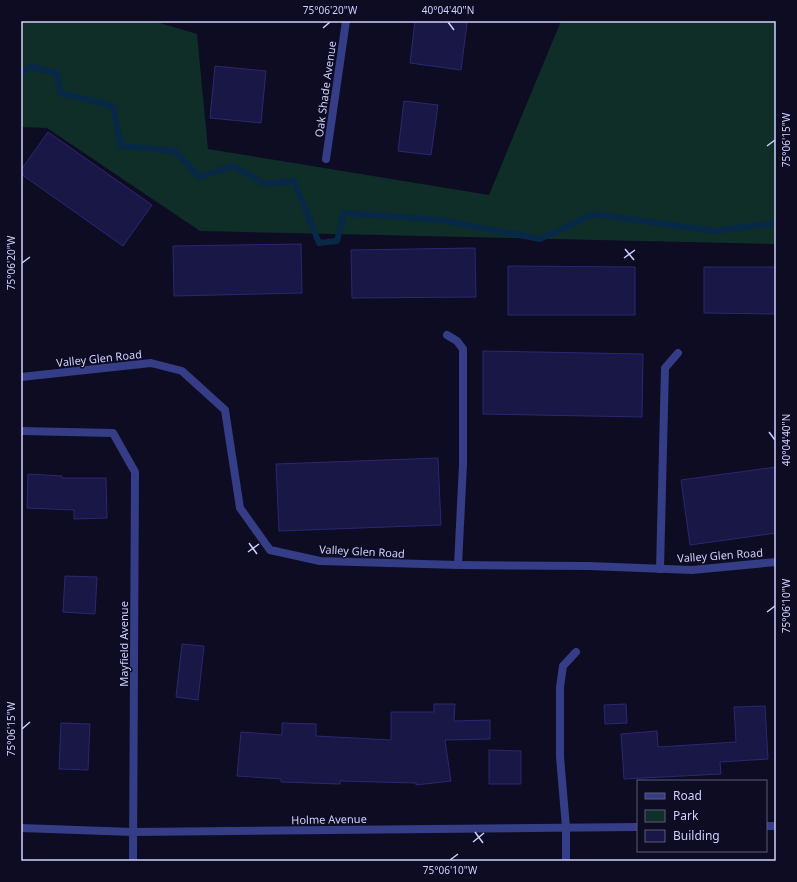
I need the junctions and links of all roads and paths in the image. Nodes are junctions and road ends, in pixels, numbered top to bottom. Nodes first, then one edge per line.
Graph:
1 (346, 21) edge
2 (326, 159) dead end
3 (447, 335) dead end
4 (678, 353) dead end
5 (21, 377) edge
6 (21, 431) edge
7 (776, 562) edge
8 (458, 565) junction
9 (660, 569) junction
10 (576, 652) dead end
11 (566, 827) junction
12 (637, 827) edge
13 (21, 828) edge
14 (134, 832) junction
15 (133, 861) edge
16 (566, 861) edge

1 - 2 street, Oak Shade Avenue
3 - 8 street
4 - 9 street
5 - 8 street, Valley Glen Road
6 - 14 street, Mayfield Avenue
7 - 9 street, Valley Glen Road
8 - 9 street, Valley Glen Road
10 - 11 street
11 - 12 street, Holme Avenue
11 - 14 street, Holme Avenue
11 - 16 street
13 - 14 street, Holme Avenue
14 - 15 street, Mayfield Avenue

